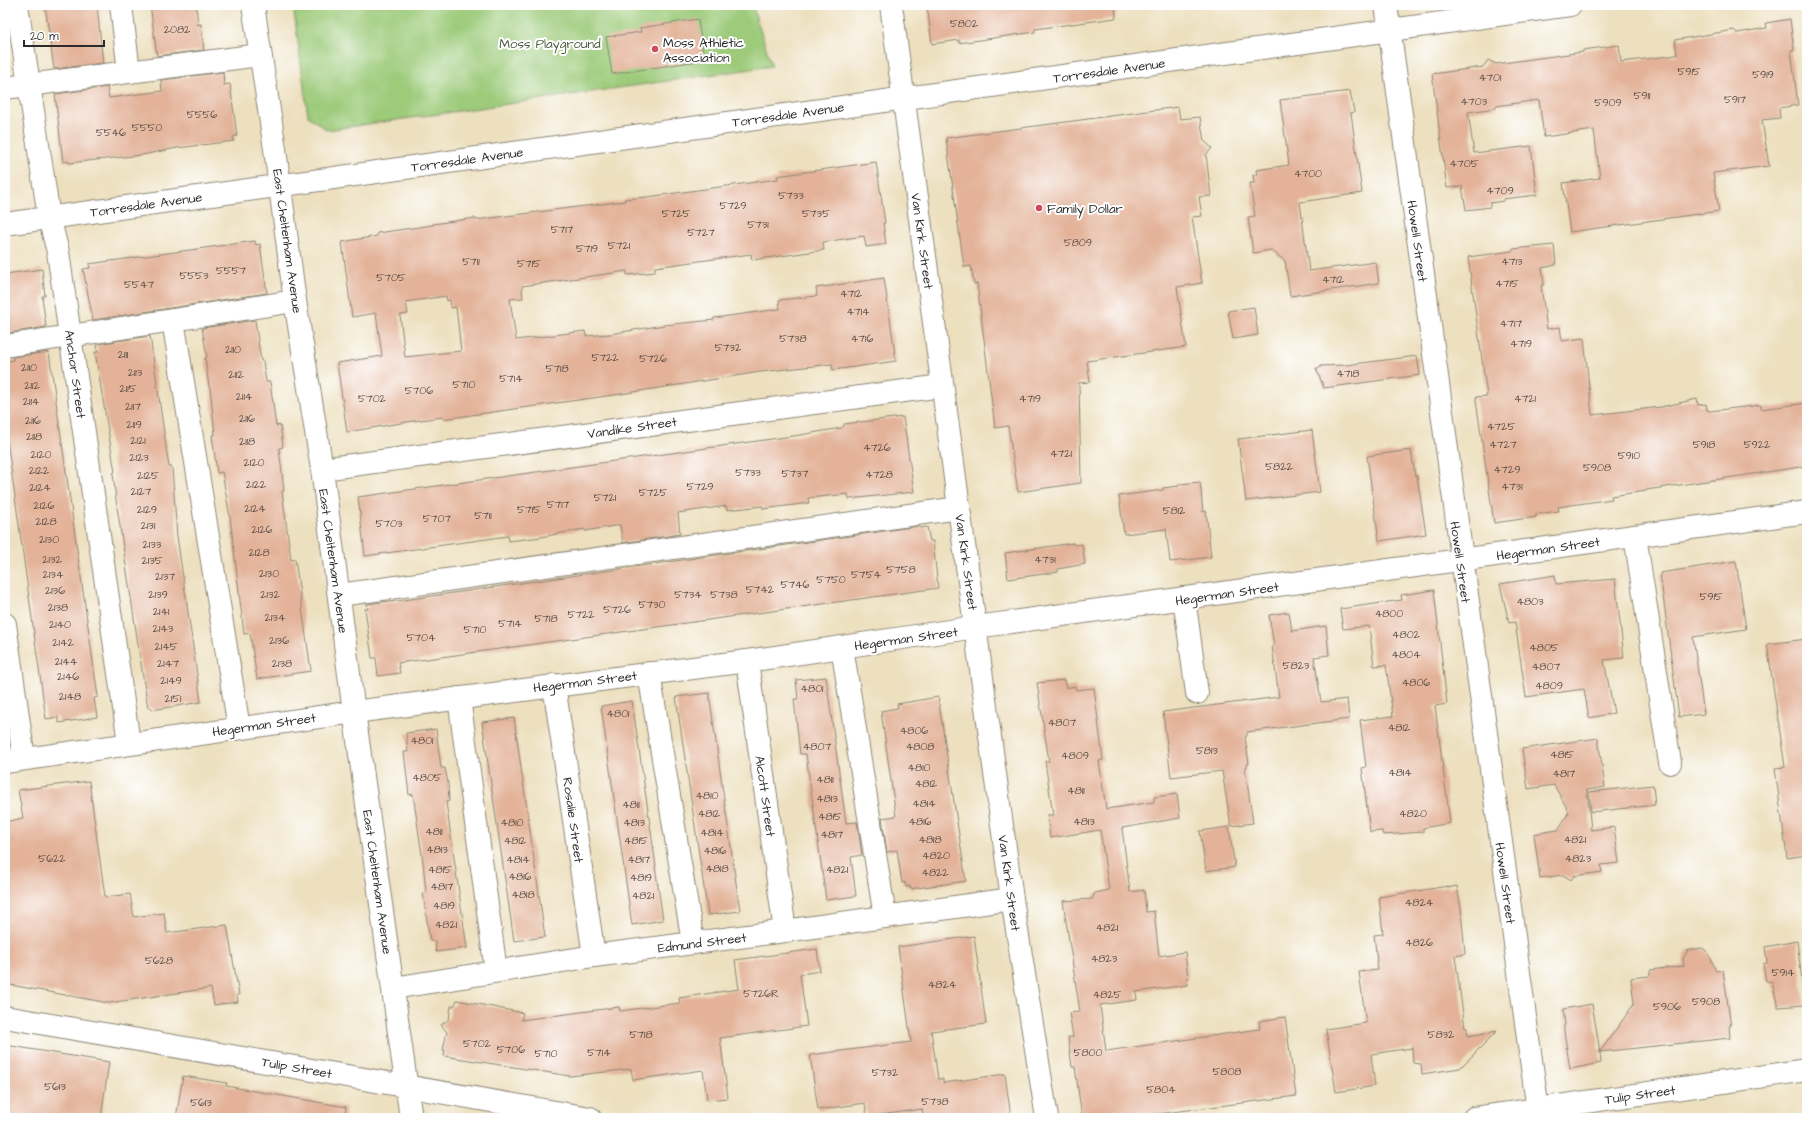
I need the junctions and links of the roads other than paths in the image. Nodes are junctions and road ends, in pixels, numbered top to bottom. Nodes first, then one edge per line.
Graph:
1 (17, 5) edge
2 (121, 5) edge
3 (253, 5) edge
4 (891, 5) edge
5 (1386, 5) edge
6 (1570, 5) edge
7 (1389, 31) junction
8 (260, 55) junction
9 (129, 72) junction
10 (28, 85) junction
11 (5, 88) edge
12 (904, 98) junction
13 (280, 185) junction
14 (49, 217) junction
15 (5, 224) edge
16 (295, 301) junction
17 (173, 320) junction
18 (71, 336) junction
19 (5, 346) edge
20 (942, 386) junction
21 (322, 469) junction
22 (959, 508) junction
23 (1807, 512) edge
24 (1635, 536) junction
25 (1461, 560) junction
26 (339, 596) junction
27 (1184, 598) junction
28 (5, 624) edge
29 (976, 627) junction
30 (842, 647) junction
31 (747, 661) junction
32 (649, 673) junction
33 (554, 685) junction
34 (1197, 693) dead end
35 (459, 698) junction
36 (354, 712) junction
37 (239, 728) junction
38 (129, 743) junction
39 (14, 761) edge
40 (1670, 763) dead end
41 (1012, 899) junction
42 (885, 917) junction
43 (786, 931) junction
44 (693, 943) junction
45 (594, 956) junction
46 (496, 971) junction
47 (393, 988) junction
48 (5, 1017) edge
49 (1807, 1070) edge
50 (407, 1085) junction
51 (1538, 1114) edge
52 (411, 1118) edge
53 (590, 1118) edge
54 (1047, 1118) edge
55 (1474, 1118) edge

1 - 10 street, Anchor Street
2 - 9 street
3 - 8 street, East Cheltenham Avenue
4 - 12 street, Van Kirk Street
5 - 7 street, Howell Street
6 - 7 street, Torresdale Avenue
7 - 12 street, Torresdale Avenue
7 - 25 street, Howell Street
8 - 9 street
8 - 13 street, East Cheltenham Avenue
9 - 10 street
10 - 11 street
10 - 14 street, Anchor Street
12 - 13 street, Torresdale Avenue
12 - 20 street, Van Kirk Street
13 - 14 street, Torresdale Avenue
13 - 16 street, East Cheltenham Avenue
14 - 15 street, Torresdale Avenue
14 - 18 street, Anchor Street
16 - 17 street
16 - 21 street, East Cheltenham Avenue
17 - 18 street
17 - 37 street
18 - 19 street
18 - 38 street, Anchor Street
20 - 21 street, Vandike Street
20 - 22 street, Van Kirk Street
21 - 26 street, East Cheltenham Avenue
22 - 26 street
22 - 29 street, Van Kirk Street
23 - 24 street, Hegerman Street
24 - 25 street, Hegerman Street
24 - 40 street
25 - 27 street, Hegerman Street
25 - 51 street, Howell Street
26 - 36 street, East Cheltenham Avenue
27 - 29 street, Hegerman Street
27 - 34 street
28 - 39 street
29 - 30 street, Hegerman Street
29 - 41 street, Van Kirk Street
30 - 31 street, Hegerman Street
30 - 42 street
31 - 32 street, Hegerman Street
31 - 43 street, Alcott Street
32 - 33 street, Hegerman Street
32 - 44 street
33 - 35 street, Hegerman Street
33 - 45 street, Rosalie Street
35 - 36 street, Hegerman Street
35 - 46 street
36 - 37 street, Hegerman Street
36 - 47 street, East Cheltenham Avenue
37 - 38 street, Hegerman Street
38 - 39 street, Hegerman Street
41 - 42 street, Edmund Street
41 - 54 street, Van Kirk Street
42 - 43 street, Edmund Street
43 - 44 street, Edmund Street
44 - 45 street, Edmund Street
45 - 46 street, Edmund Street
46 - 47 street, Edmund Street
47 - 50 street, East Cheltenham Avenue
48 - 50 street, Tulip Street
49 - 51 street, Tulip Street
50 - 52 street, East Cheltenham Avenue
50 - 53 street, Tulip Street
51 - 55 street, Tulip Street

